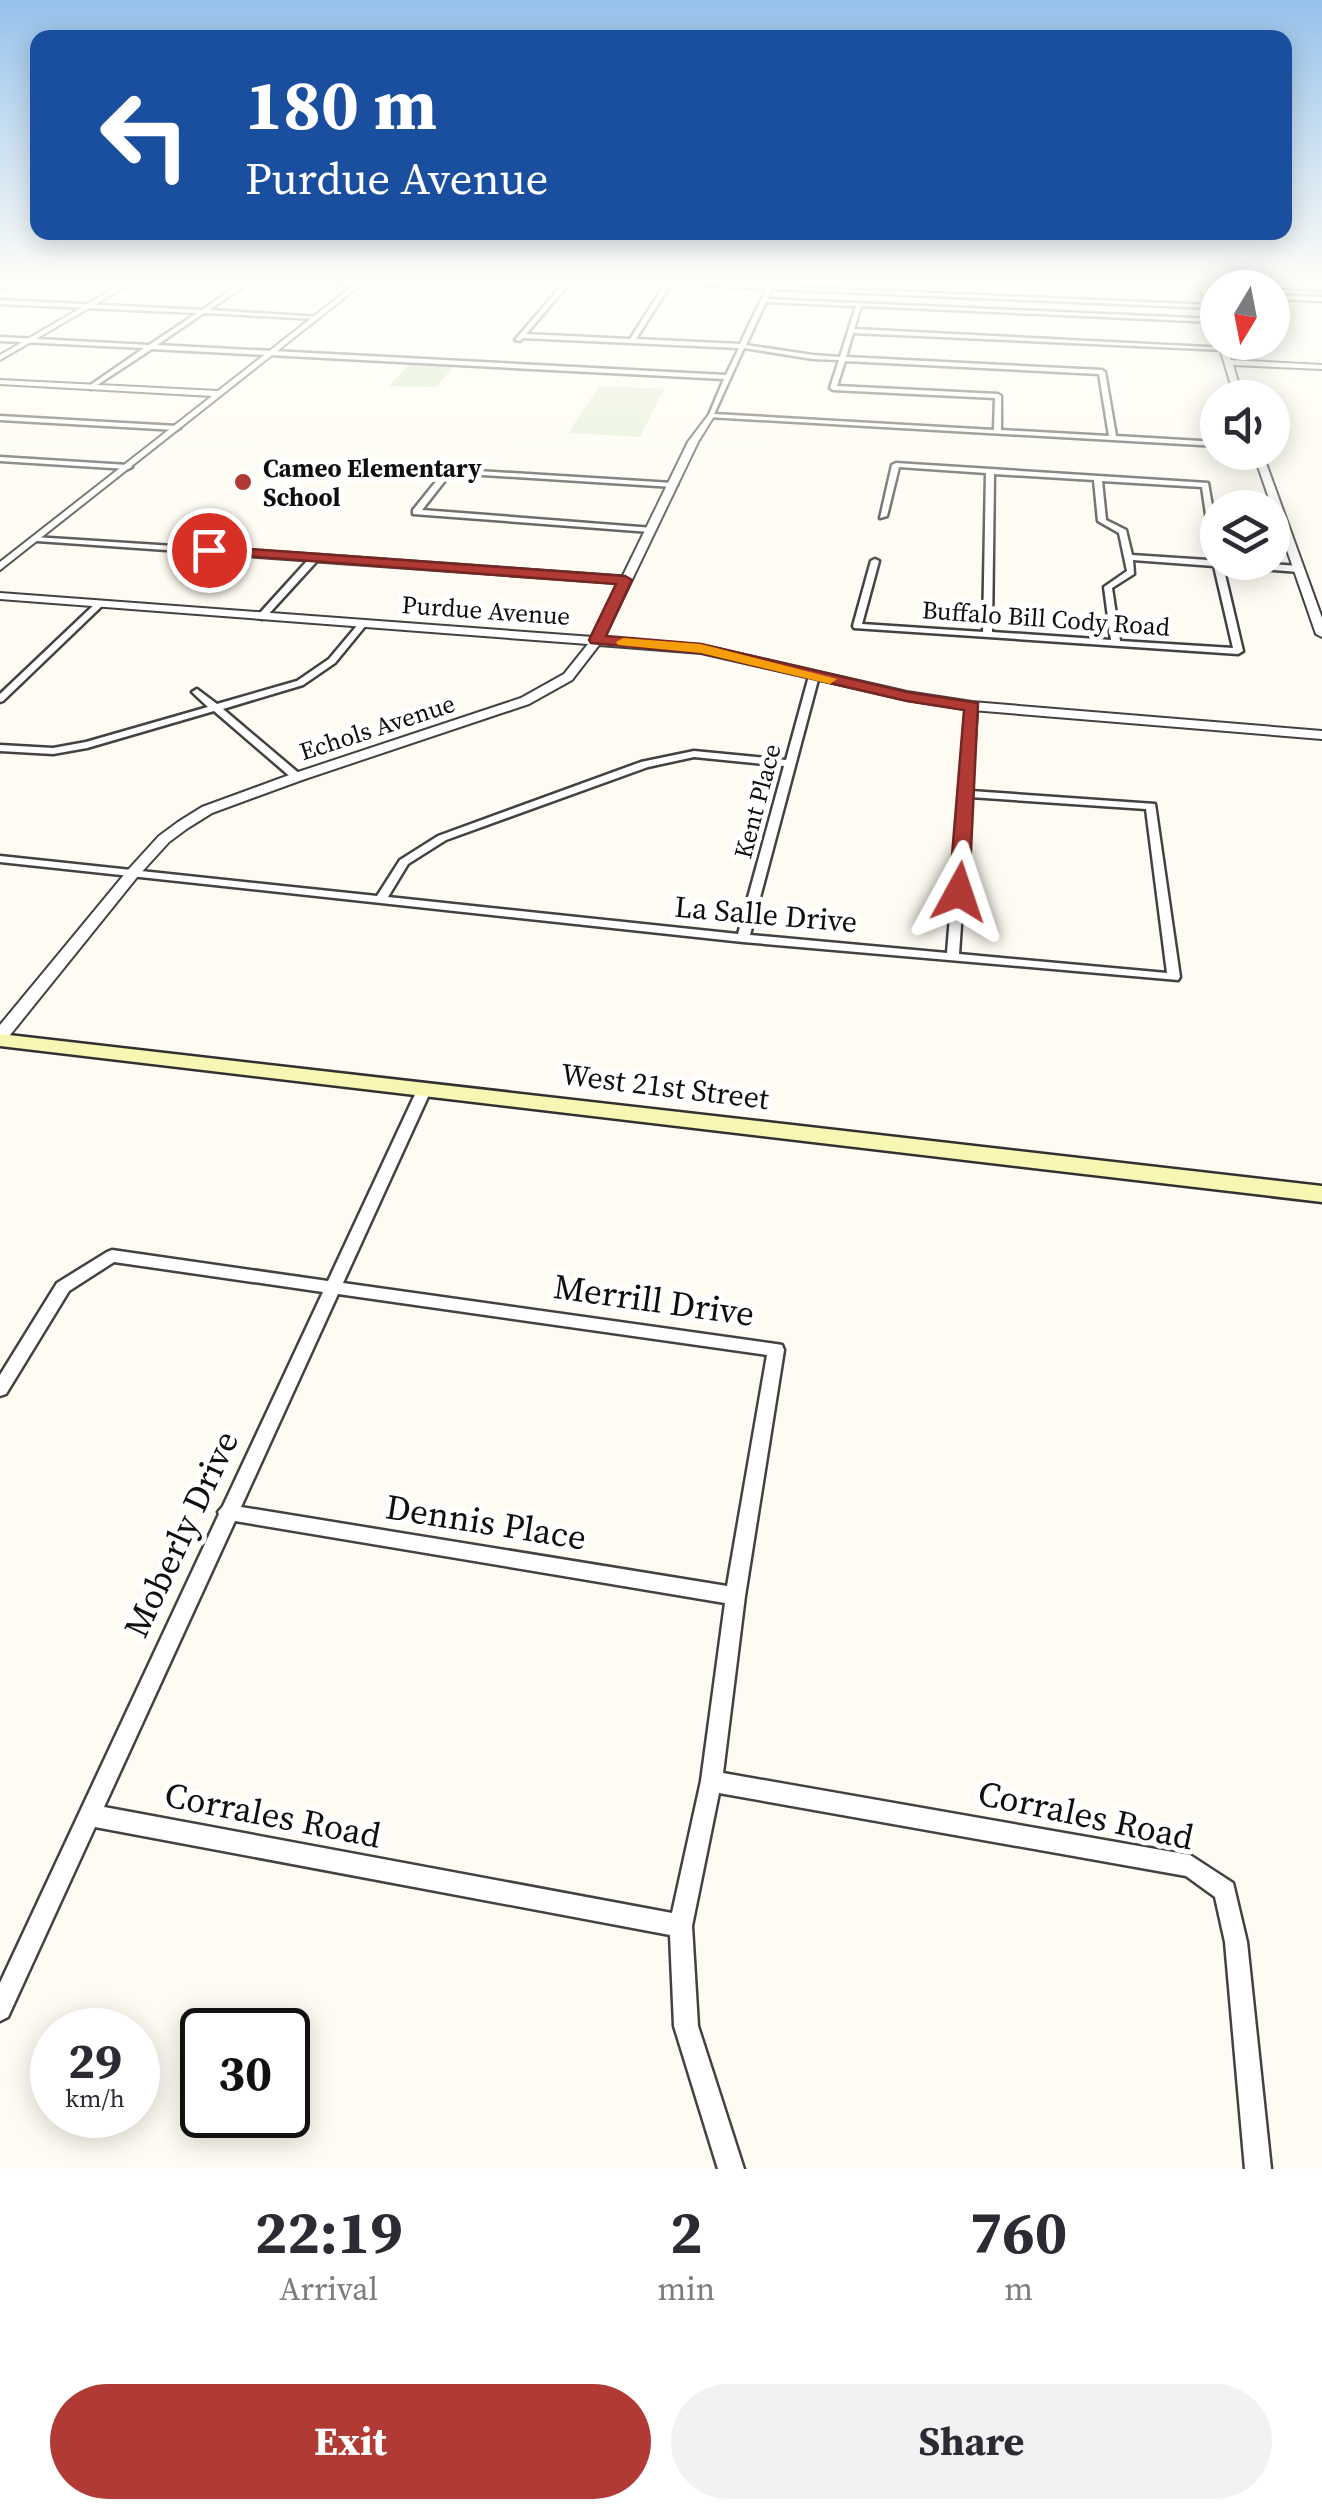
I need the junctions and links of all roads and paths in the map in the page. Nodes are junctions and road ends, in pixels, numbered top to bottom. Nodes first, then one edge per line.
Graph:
1 (59, 385) edge
2 (94, 385) edge
3 (230, 385) edge
4 (723, 385) edge
5 (834, 385) edge
6 (1104, 385) edge
7 (91, 387) junction
8 (219, 394) junction
9 (710, 416) junction
10 (0, 418) edge
11 (177, 428) junction
12 (997, 432) junction
13 (1113, 438) junction
14 (1200, 443) edge
15 (0, 459) edge
16 (10, 460) junction
17 (0, 467) edge
18 (128, 467) junction
19 (1263, 470) edge
20 (990, 471) junction
21 (1098, 478) junction
22 (672, 485) junction
23 (1206, 490) edge
24 (883, 516) dead end
25 (650, 530) junction
26 (36, 538) junction
27 (1127, 553) junction
28 (316, 558) junction
29 (1200, 558) edge
30 (875, 561) dead end
31 (1290, 564) edge
32 (1290, 565) edge
33 (1298, 566) junction
34 (0, 567) edge
35 (625, 580) junction
36 (1222, 580) edge
37 (0, 596) edge
38 (100, 604) junction
39 (262, 616) junction
40 (362, 624) junction
41 (987, 634) junction
42 (1322, 634) edge
43 (597, 640) junction
44 (1116, 643) junction
45 (814, 676) junction
46 (197, 692) dead end
47 (0, 700) edge
48 (972, 706) junction
49 (217, 709) junction
50 (1322, 735) edge
51 (0, 748) edge
52 (791, 764) junction
53 (297, 777) junction
54 (561, 794) junction
55 (968, 794) junction
56 (577, 806) dead end
57 (0, 859) edge
58 (133, 873) junction
59 (381, 898) junction
60 (743, 938) junction
61 (953, 958) junction
62 (0, 1038) edge
63 (424, 1088) junction
64 (1322, 1194) edge
65 (332, 1288) junction
66 (0, 1389) edge
67 (227, 1512) junction
68 (735, 1596) junction
69 (711, 1780) junction
70 (88, 1815) junction
71 (681, 1926) junction
72 (0, 2009) edge
73 (730, 2169) edge
74 (1258, 2169) edge

1 - 7 street
2 - 7 street
3 - 8 street
4 - 9 street
5 - 12 street
6 - 13 street
7 - 8 street
8 - 11 street
9 - 12 street
9 - 22 street, Echols Avenue
10 - 11 street
11 - 18 street
12 - 13 street
13 - 14 street
15 - 16 street
16 - 17 street
16 - 18 street
18 - 26 street
19 - 33 street
20 - 21 street
20 - 24 street
20 - 41 street
21 - 23 street
21 - 27 street
22 - 25 street, Echols Avenue
22 - 25 street
25 - 35 street, Echols Avenue
26 - 28 street
26 - 34 street
27 - 29 street
27 - 44 street
28 - 35 street
28 - 39 street
30 - 41 street, Buffalo Bill Cody Road
31 - 33 street
32 - 33 street
33 - 42 street
35 - 43 street, Echols Avenue
36 - 44 street, Buffalo Bill Cody Road
37 - 38 street, Purdue Avenue
38 - 39 street, Purdue Avenue
38 - 47 street
39 - 40 street, Purdue Avenue
40 - 43 street, Purdue Avenue
40 - 49 street
41 - 44 street, Buffalo Bill Cody Road
43 - 45 street, Purdue Avenue
43 - 53 street, Echols Avenue
45 - 48 street, Purdue Avenue
45 - 52 street, Kent Place
46 - 49 street
48 - 50 street, Purdue Avenue
48 - 55 street
49 - 51 street
49 - 53 street
52 - 54 street
52 - 60 street, Kent Place
53 - 58 street, Echols Avenue
54 - 56 street
54 - 59 street
55 - 61 street
55 - 61 street, La Salle Drive
57 - 58 street, La Salle Drive
58 - 59 street, La Salle Drive
58 - 62 street, Echols Avenue
59 - 60 street, La Salle Drive
60 - 61 street, La Salle Drive
62 - 63 main road, West 21st Street
63 - 64 main road, West 21st Street
63 - 65 street, Moberly Drive
65 - 66 street, Merrill Drive
65 - 67 street, Moberly Drive
65 - 68 street, Merrill Drive
67 - 68 street, Dennis Place
67 - 70 street, Moberly Drive
68 - 69 street, Merrill Drive
69 - 71 street, Merrill Drive
69 - 74 street, Corrales Road
70 - 71 street, Corrales Road
70 - 72 street, Moberly Drive
71 - 73 street, Merrill Drive

